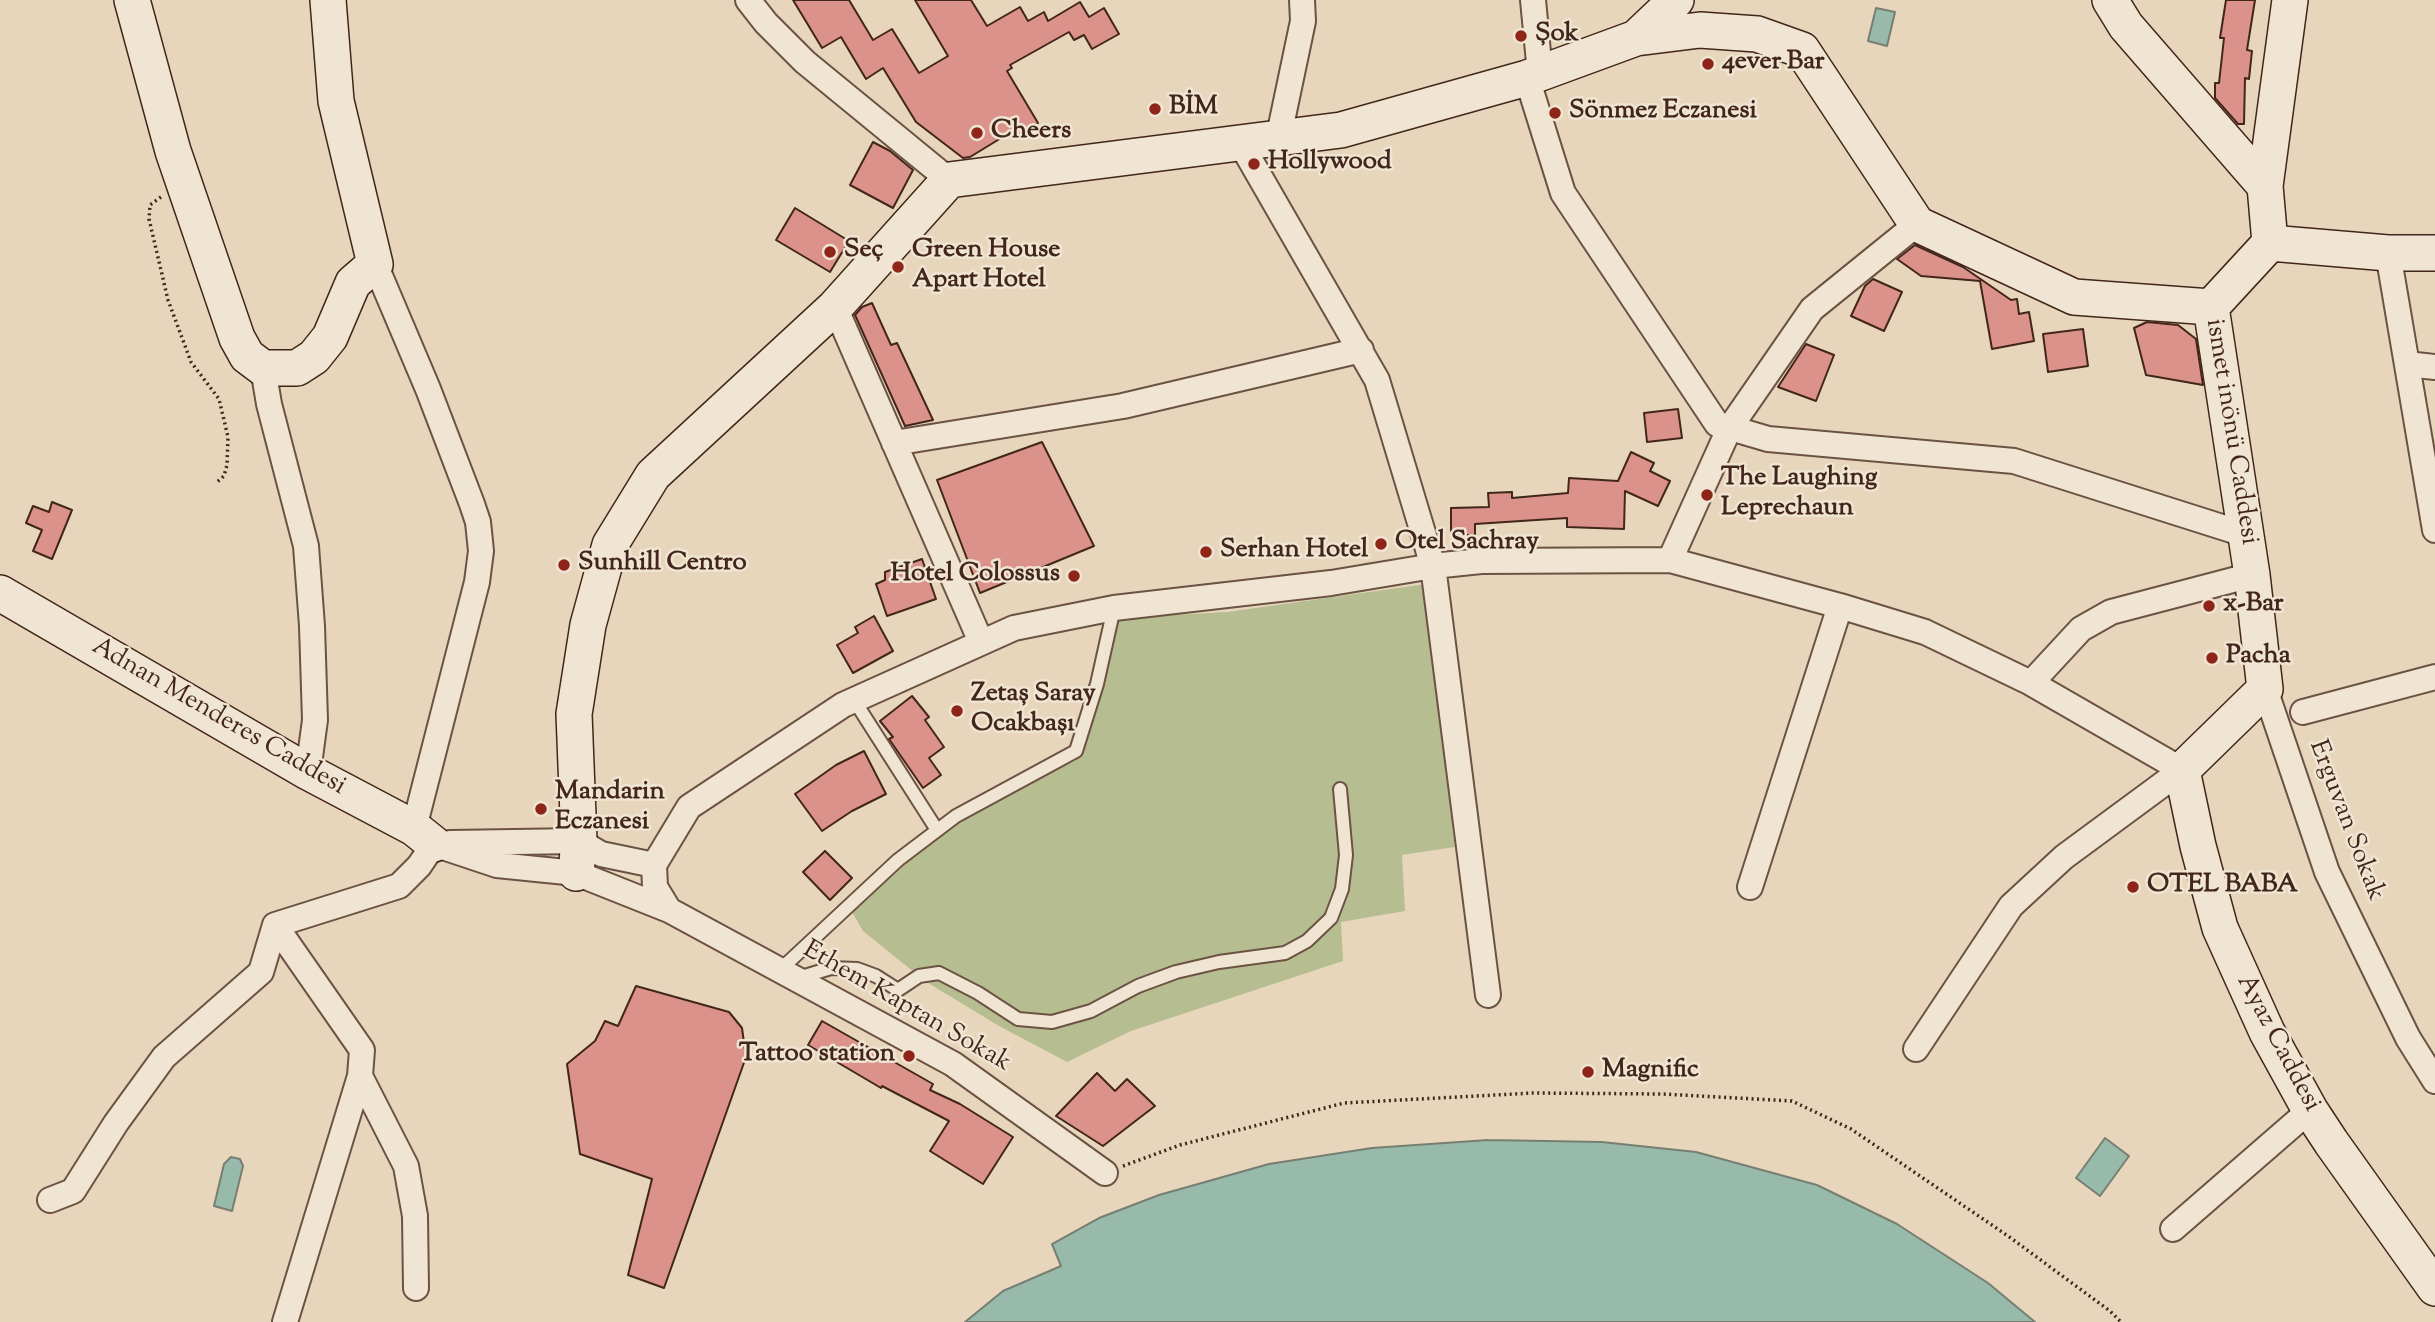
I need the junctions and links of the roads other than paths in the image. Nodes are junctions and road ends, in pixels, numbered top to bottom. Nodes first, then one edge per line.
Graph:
1 (132, 0) edge
2 (328, 0) edge
3 (748, 0) edge
4 (1302, 0) edge
5 (1533, 0) edge
6 (1676, 0) edge
7 (2110, 0) edge
8 (2290, 0) edge
9 (1636, 38) junction
10 (1534, 75) junction
11 (1278, 139) junction
12 (1241, 144) junction
13 (949, 180) junction
14 (2265, 186) junction
15 (1917, 224) junction
16 (2270, 243) junction
17 (2388, 253) junction
18 (2435, 253) edge
19 (375, 264) junction
20 (835, 307) junction
21 (2211, 307) junction
22 (1361, 350) junction
23 (2407, 364) junction
24 (2435, 367) edge
25 (263, 368) junction
26 (1729, 429) junction
27 (894, 443) junction
28 (2434, 524) edge
29 (2244, 534) junction
30 (1670, 560) junction
31 (1433, 566) junction
32 (2252, 575) junction
33 (0, 593) edge
34 (1840, 606) junction
35 (1114, 608) junction
36 (981, 642) junction
37 (2435, 677) edge
38 (2031, 683) junction
39 (2265, 689) junction
40 (854, 700) junction
41 (2304, 712) dead end
42 (2182, 770) junction
43 (308, 772) junction
44 (1339, 789) dead end
45 (937, 830) junction
46 (424, 836) junction
47 (577, 857) junction
48 (654, 865) junction
49 (1750, 887) dead end
50 (669, 910) junction
51 (275, 925) junction
52 (789, 974) junction
53 (1488, 995) dead end
54 (1916, 1049) dead end
55 (360, 1076) junction
56 (2435, 1081) edge
57 (2310, 1110) junction
58 (1105, 1172) road end
59 (50, 1200) dead end
60 (2173, 1229) dead end
61 (415, 1288) dead end
62 (2435, 1288) edge
63 (285, 1322) edge

1 - 25 street
2 - 19 street
3 - 13 street
4 - 11 street
5 - 10 street
6 - 9 street
7 - 14 street
8 - 14 street
9 - 10 street
9 - 15 street
10 - 11 street
10 - 26 street
11 - 12 street
12 - 13 street
12 - 22 street
13 - 20 street
14 - 16 street
15 - 21 street
15 - 26 street
16 - 17 street
16 - 21 street, ismet inönü Caddesi
17 - 18 street
17 - 23 street
19 - 25 street
19 - 46 street
20 - 27 street
20 - 47 street
21 - 29 street, ismet inönü Caddesi
22 - 27 street
22 - 31 street
23 - 24 street
23 - 28 street
25 - 43 street
26 - 29 street
26 - 30 street
27 - 36 street
29 - 32 street, ismet inönü Caddesi
30 - 31 street
30 - 34 street
31 - 35 street
31 - 53 street
32 - 38 street
32 - 39 street, ismet inönü Caddesi
33 - 43 street, Adnan Menderes Caddesi
34 - 38 street
34 - 49 street
35 - 36 street
35 - 45 lane
36 - 40 street
37 - 41 street
38 - 42 street
39 - 42 street
39 - 56 street, Erguvan Sokak
40 - 45 lane
40 - 48 street
42 - 54 street
42 - 57 street, Ayaz Caddesi
43 - 46 street, Adnan Menderes Caddesi
44 - 52 lane
45 - 52 lane
46 - 47 street, Ethem Kaptan Sokak
46 - 51 street
47 - 48 street, Ethem Kaptan Sokak
47 - 50 street, Ethem Kaptan Sokak
48 - 50 street
50 - 52 street, Ethem Kaptan Sokak
51 - 55 street
51 - 59 street
52 - 58 street, Ethem Kaptan Sokak
55 - 61 street
55 - 63 street
57 - 60 street
57 - 62 street, Ayaz Caddesi

